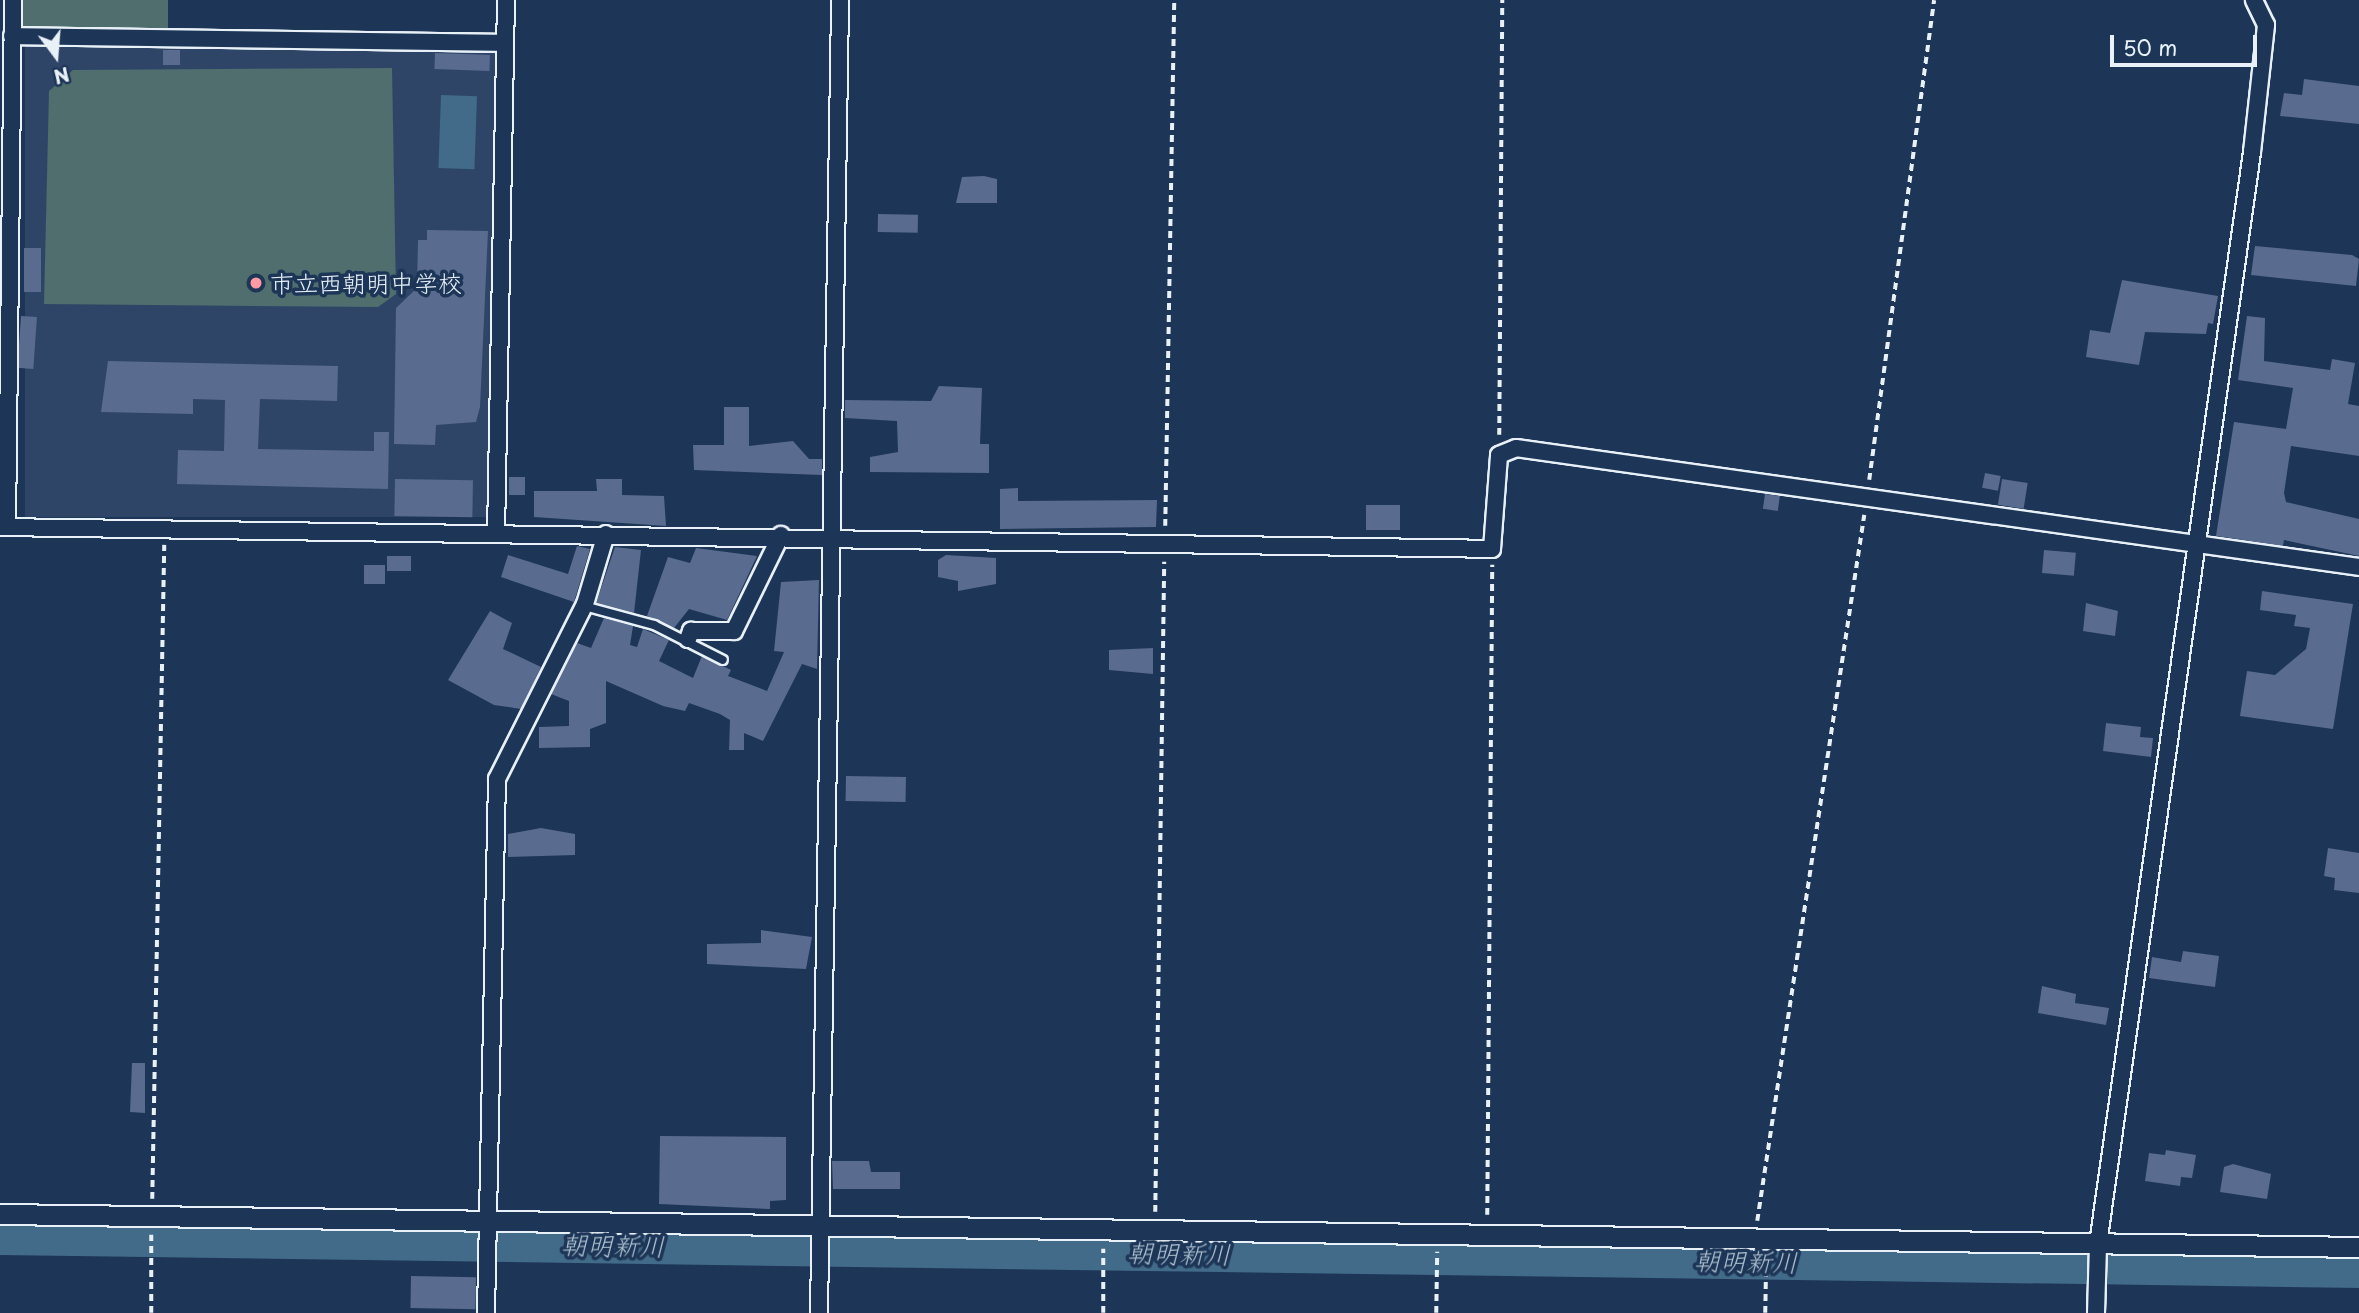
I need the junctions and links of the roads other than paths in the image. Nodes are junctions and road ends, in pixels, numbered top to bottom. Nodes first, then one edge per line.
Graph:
1 (13, 0) edge
2 (506, 0) edge
3 (840, 0) edge
4 (2254, 0) edge
5 (12, 36) junction
6 (504, 43) junction
7 (3, 527) edge
8 (496, 534) junction
9 (606, 534) junction
10 (781, 535) junction
11 (833, 535) junction
12 (2196, 544) junction
13 (2359, 567) edge
14 (584, 606) junction
15 (688, 639) junction
16 (723, 660) dead end
17 (0, 1213) edge
18 (488, 1227) junction
19 (820, 1241) junction
20 (2359, 1247) edge
21 (2098, 1252) junction
22 (486, 1313) edge
23 (819, 1313) edge
24 (2096, 1313) edge

1 - 5 street
2 - 6 street
3 - 11 street
4 - 12 street
5 - 6 street
5 - 7 street
6 - 8 street
7 - 8 street
8 - 9 street
9 - 10 street
9 - 14 street
10 - 11 street
10 - 15 street
11 - 12 street
11 - 19 street
12 - 13 street
12 - 21 street
14 - 15 lane
14 - 18 street
15 - 16 lane
17 - 18 street
18 - 19 street
18 - 22 street
19 - 21 street
19 - 23 street
20 - 21 street
21 - 24 street

